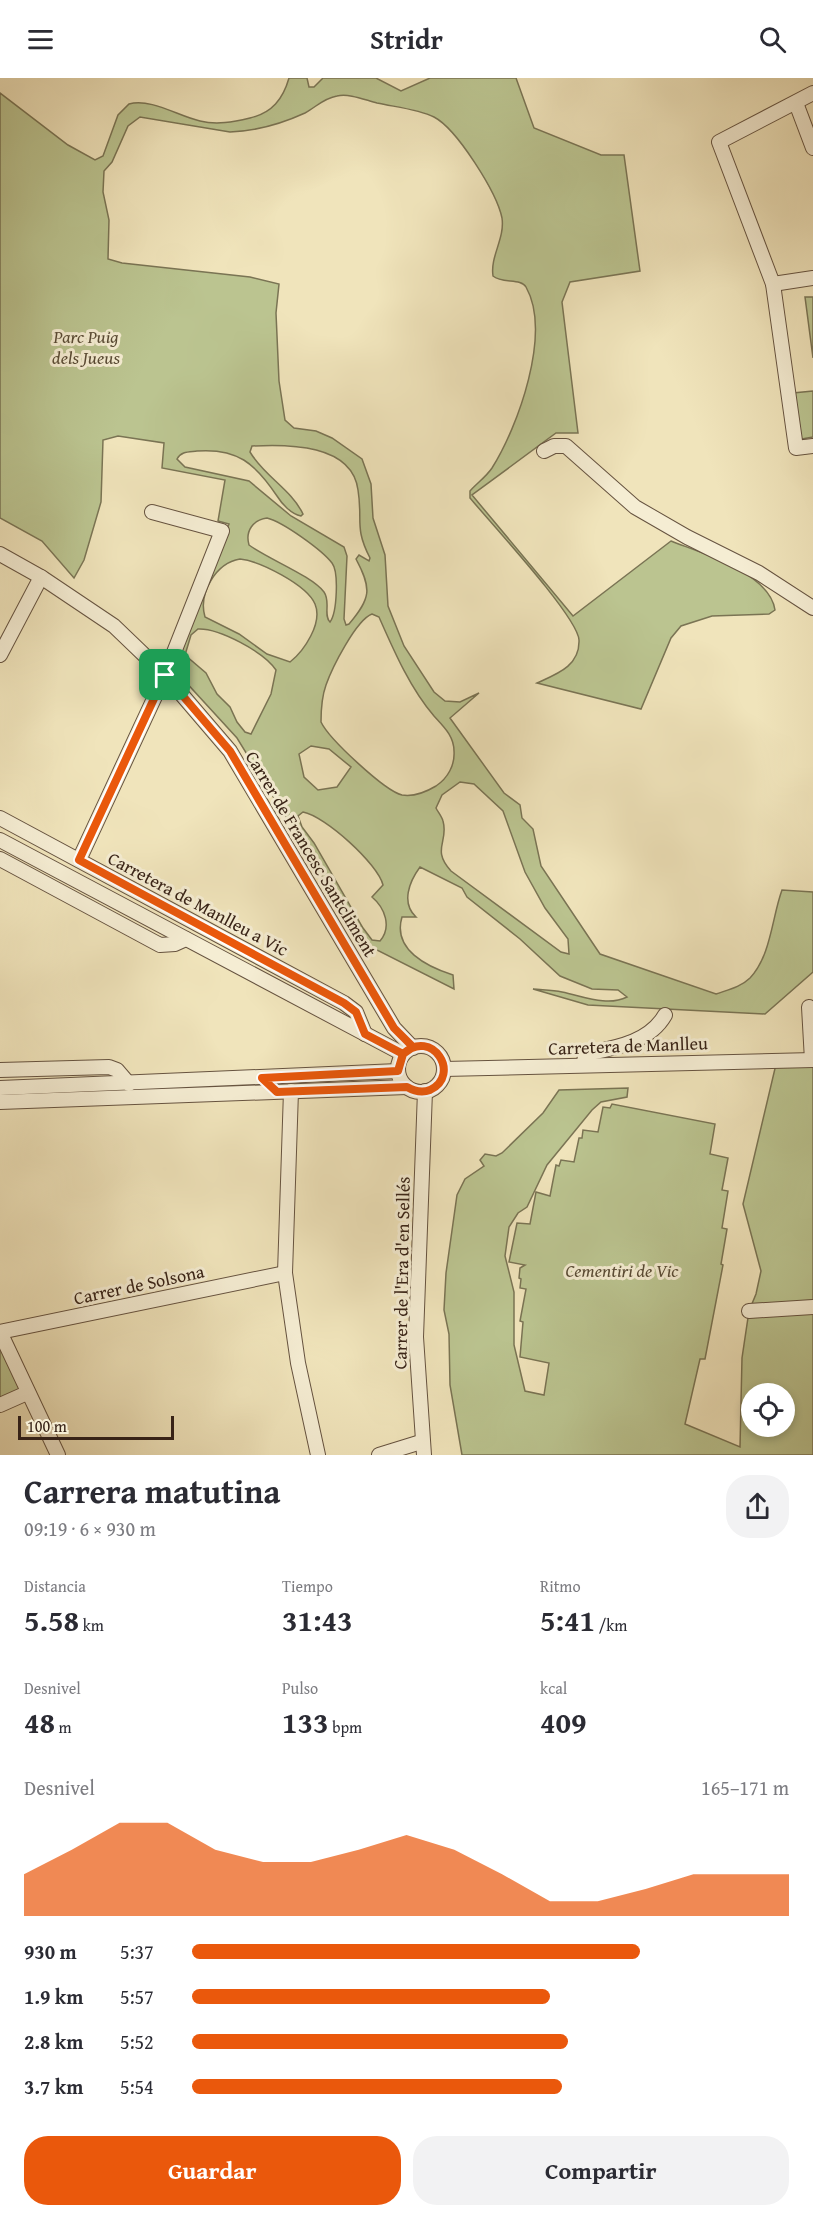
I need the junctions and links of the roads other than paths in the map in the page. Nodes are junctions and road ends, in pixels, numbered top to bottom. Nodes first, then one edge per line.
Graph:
1 (813, 93) edge
2 (796, 103) junction
3 (813, 148) edge
4 (813, 278) edge
5 (773, 284) junction
6 (813, 446) edge
7 (544, 451) dead end
8 (152, 512) dead end
9 (0, 554) edge
10 (41, 576) junction
11 (813, 608) edge
12 (0, 655) edge
13 (165, 675) junction
14 (0, 818) edge
15 (0, 840) edge
16 (0, 859) edge
17 (79, 860) junction
18 (186, 939) junction
19 (809, 1007) dead end
20 (665, 1016) dead end
21 (365, 1034) junction
22 (408, 1051) junction
23 (812, 1060) edge
24 (584, 1065) junction
25 (444, 1069) junction
26 (0, 1070) edge
27 (398, 1071) junction
28 (262, 1078) junction
29 (129, 1084) junction
30 (407, 1087) junction
31 (0, 1088) edge
32 (284, 1091) junction
33 (425, 1091) junction
34 (0, 1102) edge
35 (285, 1273) junction
36 (813, 1307) edge
37 (749, 1311) dead end
38 (0, 1332) edge
39 (27, 1394) junction
40 (0, 1406) edge
41 (422, 1448) edge
42 (58, 1455) edge
43 (318, 1455) edge
44 (379, 1455) edge

1 - 2 street
2 - 3 street
2 - 5 street
4 - 5 street
5 - 6 street
7 - 11 street
8 - 13 street
9 - 10 street, Carrer de Francesc Santcliment
10 - 12 street
10 - 13 street, Carrer de Francesc Santcliment
13 - 17 street
13 - 22 street, Carrer de Francesc Santcliment
14 - 17 street, Carretera de Manlleu a Vic
15 - 18 street, Carretera de Manlleu a Vic
16 - 18 street
17 - 21 street, Carretera de Manlleu a Vic
18 - 21 street, Carretera de Manlleu a Vic
19 - 23 street
20 - 24 street
21 - 22 street, Carretera de Manlleu a Vic
22 - 25 street
22 - 27 street
23 - 24 street, Carretera de Manlleu
24 - 25 street, Carretera de Manlleu
25 - 33 street
26 - 29 street
27 - 28 street
27 - 30 street
28 - 29 street
28 - 32 street
29 - 31 street
30 - 32 street
30 - 33 street
32 - 34 street
32 - 35 street
33 - 41 street, Carrer de l'Era d'en Sellés
35 - 38 street, Carrer de Solsona
35 - 43 street
36 - 37 street
38 - 39 street
39 - 40 street
39 - 42 street
41 - 44 street

